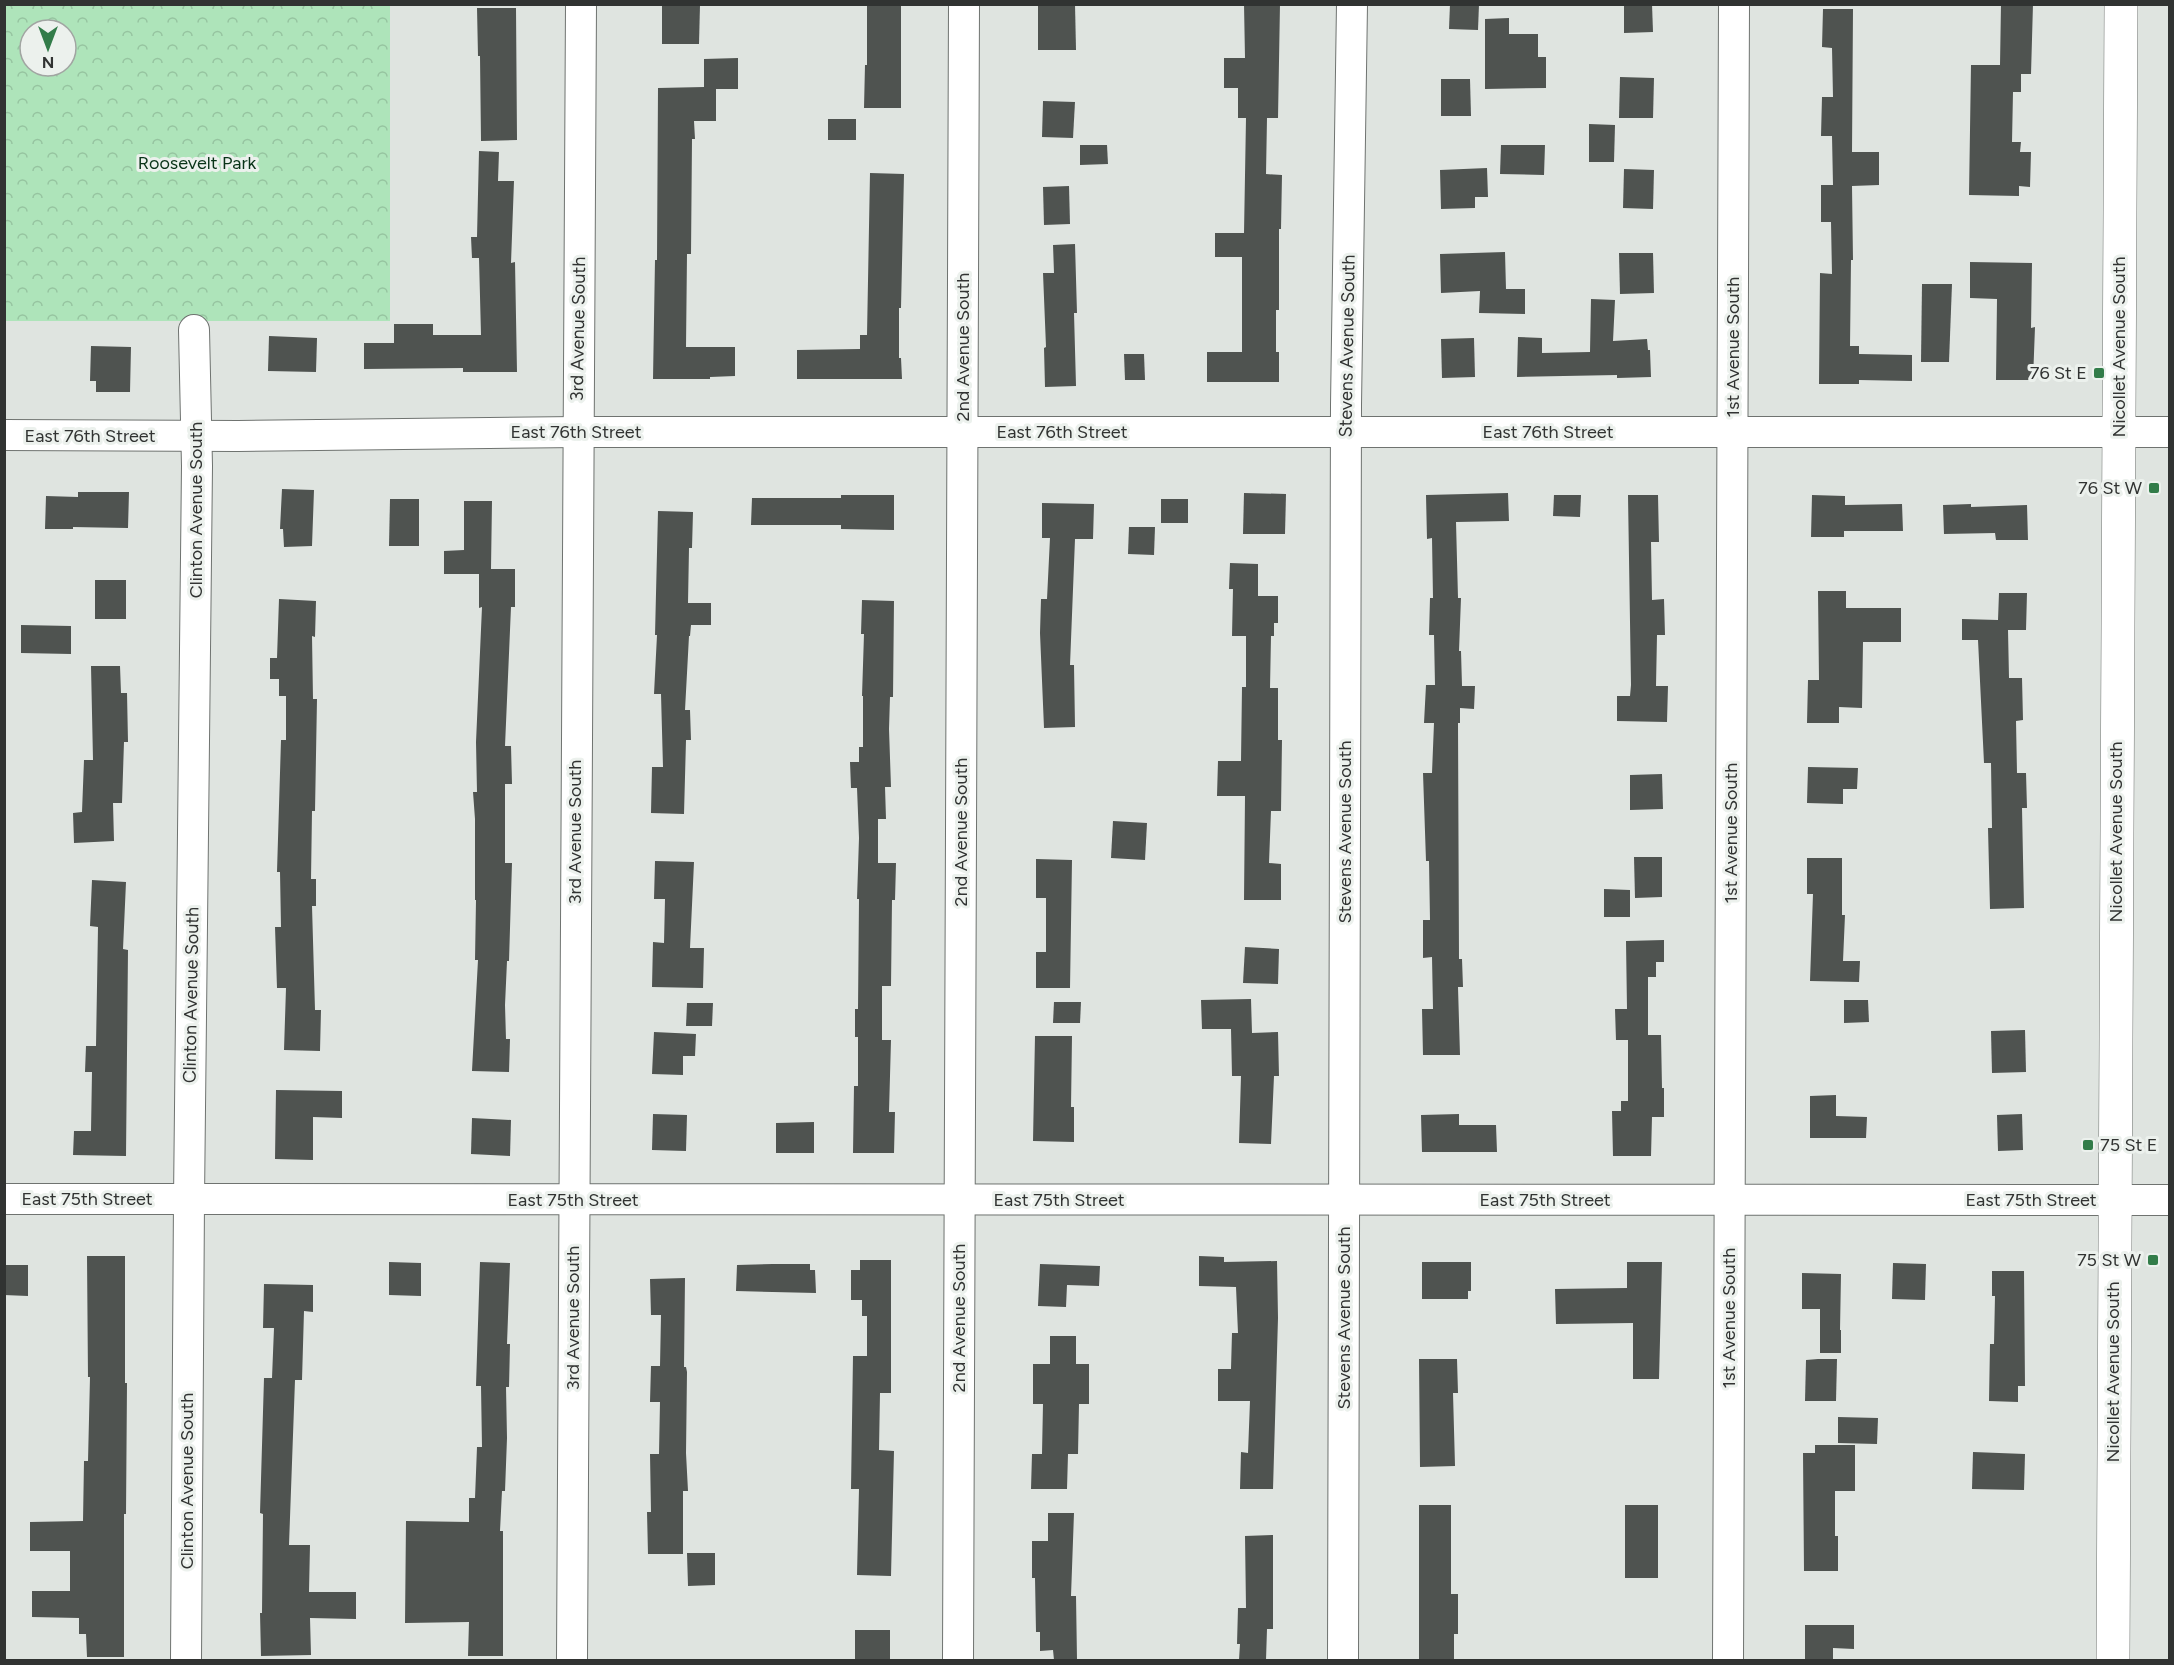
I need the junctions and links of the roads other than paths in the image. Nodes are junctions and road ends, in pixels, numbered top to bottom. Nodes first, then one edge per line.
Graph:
1 (581, 4) edge
2 (964, 4) edge
3 (1352, 4) edge
4 (1734, 4) edge
5 (2121, 4) edge
6 (194, 330) dead end
7 (577, 432) junction
8 (962, 432) junction
9 (1346, 432) junction
10 (1733, 432) junction
11 (2119, 432) junction
12 (2169, 432) edge
13 (4, 435) edge
14 (196, 436) junction
15 (4, 1199) edge
16 (189, 1200) junction
17 (574, 1200) junction
18 (960, 1200) junction
19 (1344, 1200) junction
20 (1730, 1200) junction
21 (2114, 1200) junction
22 (2169, 1200) edge
23 (186, 1660) edge
24 (572, 1660) edge
25 (958, 1660) edge
26 (1343, 1660) edge
27 (1728, 1660) edge
28 (2113, 1660) edge

1 - 7 street, 3rd Avenue South
2 - 8 street, 2nd Avenue South
3 - 9 street, Stevens Avenue South
4 - 10 street, 1st Avenue South
5 - 11 main road, Nicollet Avenue South
6 - 14 street, Clinton Avenue South
7 - 8 street, East 76th Street
7 - 14 street, East 76th Street
7 - 17 street, 3rd Avenue South
8 - 9 street, East 76th Street
8 - 18 street, 2nd Avenue South
9 - 10 street, East 76th Street
9 - 19 street, Stevens Avenue South
10 - 11 street, East 76th Street
10 - 20 street, 1st Avenue South
11 - 12 street, East 76th Street
11 - 21 main road, Nicollet Avenue South
13 - 14 street, East 76th Street
14 - 16 street, Clinton Avenue South
15 - 16 street, East 75th Street
16 - 17 street, East 75th Street
16 - 23 street, Clinton Avenue South
17 - 18 street, East 75th Street
17 - 24 street, 3rd Avenue South
18 - 19 street, East 75th Street
18 - 25 street, 2nd Avenue South
19 - 20 street, East 75th Street
19 - 26 street, Stevens Avenue South
20 - 21 street, East 75th Street
20 - 27 street, 1st Avenue South
21 - 22 street, East 75th Street
21 - 28 main road, Nicollet Avenue South

